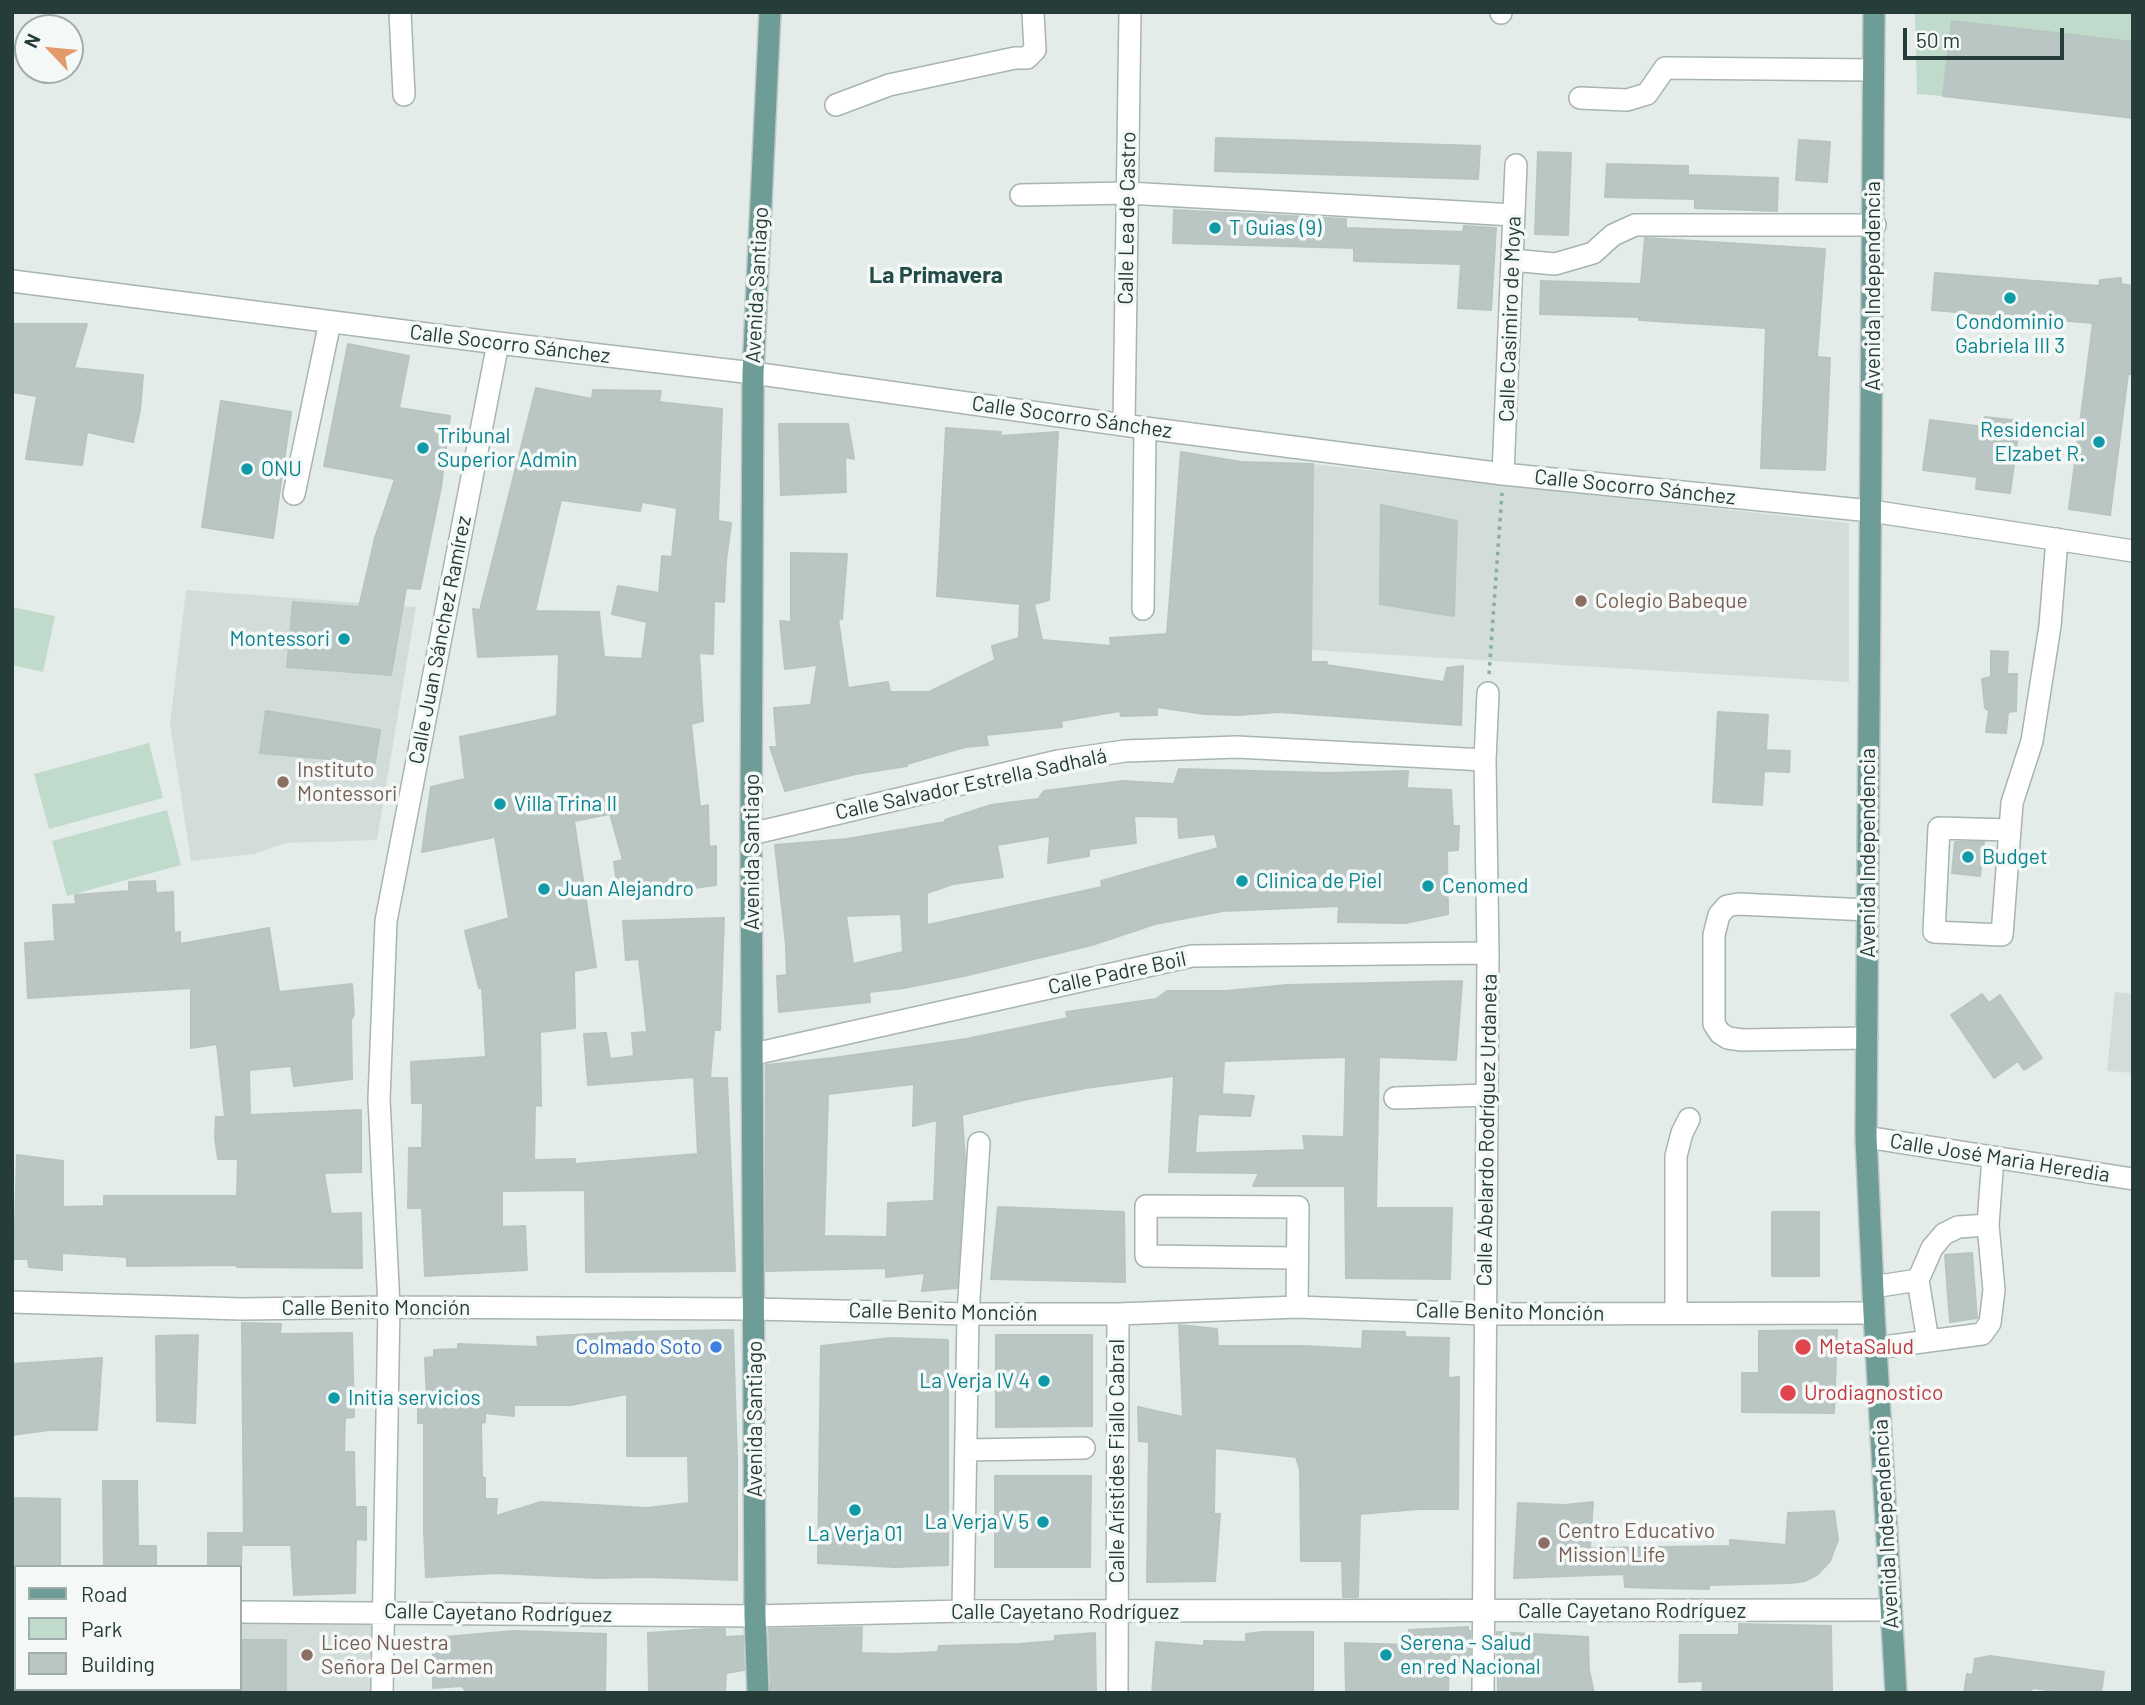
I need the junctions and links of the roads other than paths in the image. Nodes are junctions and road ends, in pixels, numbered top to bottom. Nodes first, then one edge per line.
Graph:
1 (400, 12) edge
2 (770, 12) edge
3 (1033, 12) edge
4 (1130, 12) edge
5 (1874, 12) edge
6 (1872, 70) junction
7 (404, 95) dead end
8 (1580, 98) dead end
9 (836, 104) dead end
10 (1516, 165) dead end
11 (1128, 193) junction
12 (1021, 195) dead end
13 (1514, 215) junction
14 (1874, 225) junction
15 (1512, 260) junction
16 (12, 281) edge
17 (330, 322) junction
18 (498, 343) junction
19 (753, 373) junction
20 (1134, 426) junction
21 (1503, 474) junction
22 (295, 494) dead end
23 (1871, 511) junction
24 (2057, 539) junction
25 (2133, 551) edge
26 (1143, 609) dead end
27 (1488, 693) road end
28 (1485, 760) junction
29 (2010, 830) junction
30 (751, 834) junction
31 (1868, 910) junction
32 (1488, 953) junction
33 (1867, 1038) junction
34 (754, 1054) junction
35 (1487, 1095) junction
36 (1395, 1098) dead end
37 (1689, 1119) dead end
38 (1866, 1137) junction
39 (979, 1143) dead end
40 (1993, 1157) junction
41 (2133, 1179) edge
42 (1988, 1225) junction
43 (1297, 1258) junction
44 (1918, 1280) junction
45 (1873, 1287) junction
46 (12, 1302) edge
47 (389, 1307) junction
48 (1297, 1307) junction
49 (754, 1309) junction
50 (1676, 1313) junction
51 (1874, 1313) junction
52 (968, 1314) junction
53 (1118, 1314) junction
54 (1485, 1314) junction
55 (1928, 1341) junction
56 (1876, 1348) junction
57 (1084, 1448) dead end
58 (966, 1450) junction
59 (1890, 1610) junction
60 (963, 1611) junction
61 (1117, 1611) junction
62 (1484, 1611) junction
63 (242, 1612) edge
64 (382, 1612) junction
65 (755, 1616) junction
66 (382, 1693) edge
67 (758, 1693) edge
68 (1117, 1693) edge
69 (1483, 1693) edge
70 (1896, 1693) edge

1 - 7 street
2 - 19 main road, Avenida Santiago
3 - 9 street
4 - 11 street, Calle Lea de Castro
5 - 6 main road, Avenida Independencia
6 - 8 street
6 - 14 main road, Avenida Independencia
10 - 13 street, Calle Casimiro de Moya
11 - 12 street
11 - 13 street
11 - 20 street, Calle Lea de Castro
13 - 15 street, Calle Casimiro de Moya
14 - 15 street
14 - 23 main road, Avenida Independencia
15 - 21 street, Calle Casimiro de Moya
16 - 17 street, Calle Socorro Sánchez
17 - 18 street, Calle Socorro Sánchez
17 - 22 street
18 - 19 street, Calle Socorro Sánchez
18 - 47 street, Calle Juan Sánchez Ramírez
19 - 20 street, Calle Socorro Sánchez
19 - 30 main road, Avenida Santiago
20 - 21 street, Calle Socorro Sánchez
20 - 26 street, Calle Lea de Castro
21 - 23 street, Calle Socorro Sánchez
23 - 24 street, Calle Socorro Sánchez
23 - 31 main road, Avenida Independencia
24 - 25 street, Calle Socorro Sánchez
24 - 29 street
27 - 28 street, Calle Abelardo Rodríguez Urdaneta
28 - 30 street, Calle Salvador Estrella Sadhalá
28 - 32 street, Calle Abelardo Rodríguez Urdaneta
29 - 29 street
30 - 34 main road, Avenida Santiago
31 - 33 main road, Avenida Independencia
31 - 33 street
32 - 34 street, Calle Padre Boil
32 - 35 street, Calle Abelardo Rodríguez Urdaneta
33 - 38 main road, Avenida Independencia
34 - 49 main road, Avenida Santiago
35 - 36 street
35 - 54 street, Calle Abelardo Rodríguez Urdaneta
37 - 50 street
38 - 40 street, Calle José Maria Heredia
38 - 45 main road, Avenida Independencia
39 - 52 street
40 - 41 street, Calle José Maria Heredia
40 - 42 street
42 - 44 street
42 - 55 street
43 - 43 street
43 - 48 street
44 - 45 street
44 - 55 street
45 - 51 main road, Avenida Independencia
46 - 47 street, Calle Benito Monción
47 - 49 street, Calle Benito Monción
47 - 64 street, Calle Juan Sánchez Ramírez
48 - 53 street, Calle Benito Monción
48 - 54 street, Calle Benito Monción
49 - 52 street, Calle Benito Monción
49 - 65 main road, Avenida Santiago
50 - 51 street, Calle Benito Monción
50 - 54 street, Calle Benito Monción
51 - 56 main road, Avenida Independencia
52 - 53 street, Calle Benito Monción
52 - 58 street
53 - 61 street, Calle Arístides Fiallo Cabral
54 - 62 street, Calle Abelardo Rodríguez Urdaneta
55 - 56 street
56 - 59 main road, Avenida Independencia
57 - 58 street
58 - 60 street
59 - 62 street, Calle Cayetano Rodríguez
59 - 70 main road, Avenida Independencia
60 - 61 street, Calle Cayetano Rodríguez
60 - 65 street, Calle Cayetano Rodríguez
61 - 62 street, Calle Cayetano Rodríguez
61 - 68 street, Calle Arístides Fiallo Cabral
62 - 69 street, Calle Abelardo Rodríguez Urdaneta
63 - 64 street, Calle Cayetano Rodríguez
64 - 65 street, Calle Cayetano Rodríguez
64 - 66 street, Calle Juan Sánchez Ramírez
65 - 67 main road, Avenida Santiago

